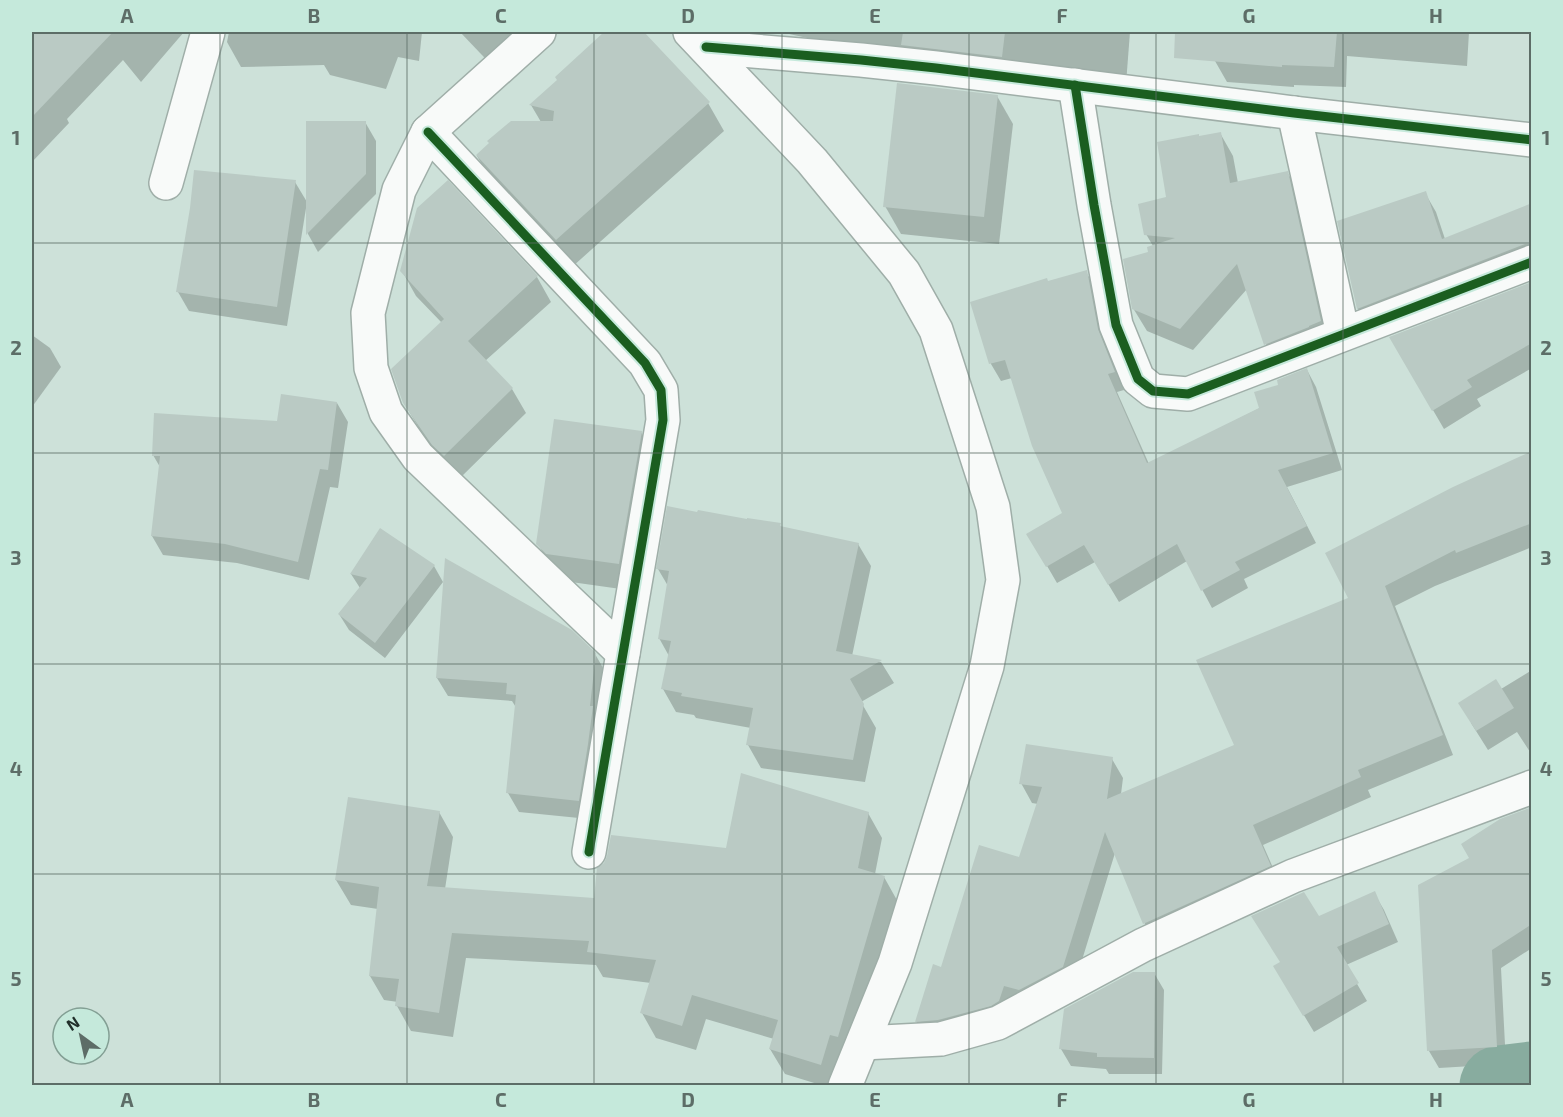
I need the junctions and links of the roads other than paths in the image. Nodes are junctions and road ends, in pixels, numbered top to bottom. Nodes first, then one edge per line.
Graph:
1 (208, 32) edge
2 (539, 32) edge
3 (698, 39) edge
4 (1075, 84) junction
5 (1294, 112) junction
6 (428, 132) junction
7 (1532, 140) edge
8 (166, 183) dead end
9 (1532, 262) edge
10 (1343, 334) junction
11 (623, 653) junction
12 (1532, 787) edge
13 (589, 852) dead end
14 (863, 1043) junction
15 (844, 1086) edge

1 - 8 street
2 - 6 street
3 - 4 street
3 - 14 street
4 - 5 street
4 - 10 street
5 - 7 street
5 - 10 street
6 - 11 street
6 - 11 street
9 - 10 street
11 - 13 street
12 - 14 street
14 - 15 street

